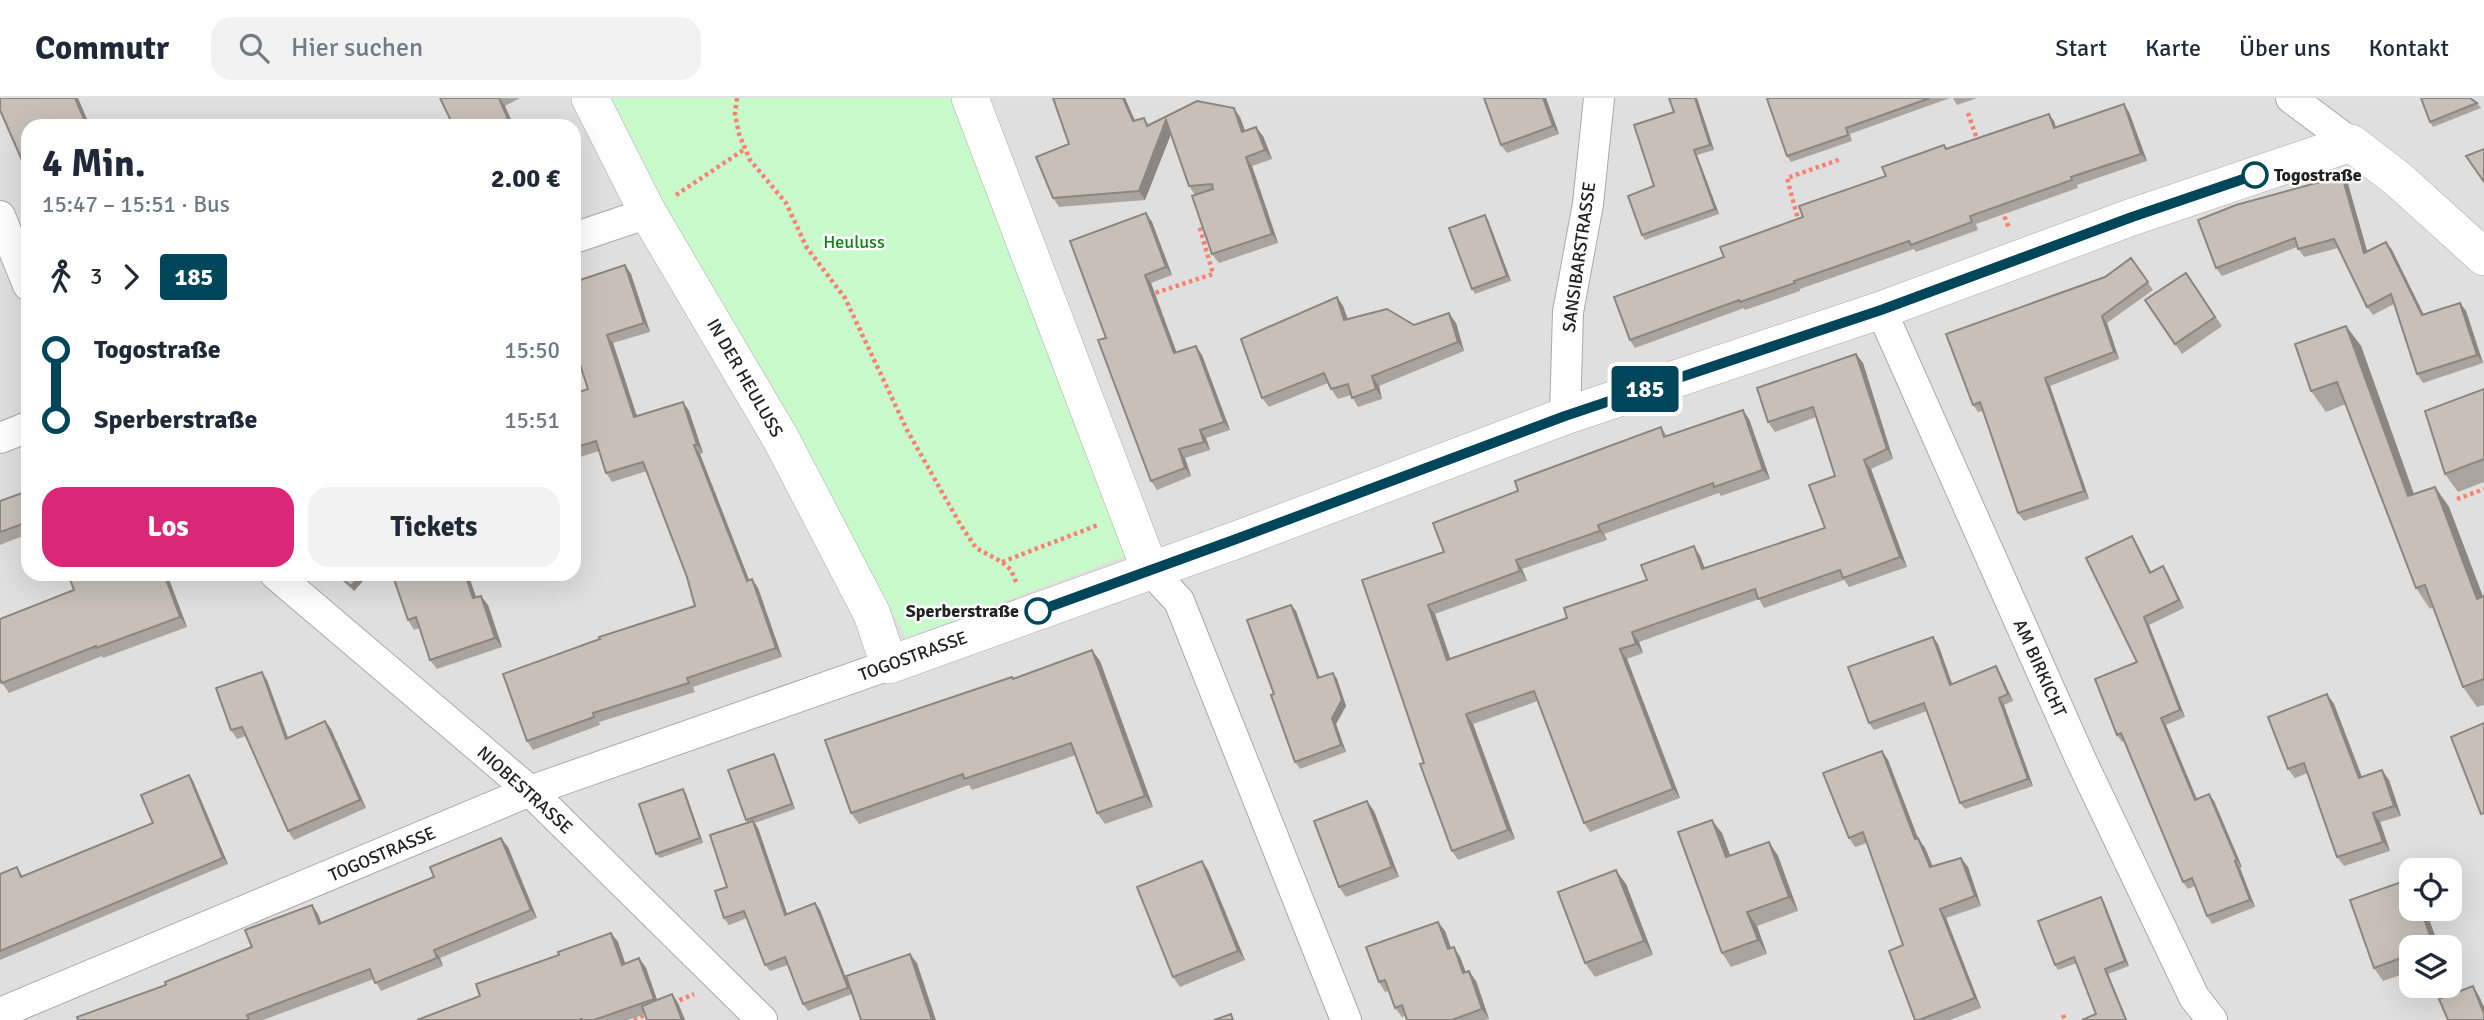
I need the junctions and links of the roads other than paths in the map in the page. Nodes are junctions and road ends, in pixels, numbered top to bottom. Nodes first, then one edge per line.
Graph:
1 (590, 98) edge
2 (970, 98) edge
3 (1599, 98) edge
4 (2291, 98) edge
5 (2351, 143) junction
6 (648, 213) junction
7 (0, 216) edge
8 (581, 236) edge
9 (2484, 257) edge
10 (21, 268) edge
11 (1881, 310) junction
12 (1565, 416) junction
13 (21, 430) edge
14 (0, 438) edge
15 (1150, 570) junction
16 (283, 581) edge
17 (889, 664) junction
18 (530, 791) junction
19 (0, 1013) edge
20 (762, 1020) edge
21 (1346, 1020) edge
22 (2212, 1020) edge

1 - 6 street, IN DER HEULUSS
2 - 15 street
3 - 12 street, SANSIBARSTRASSE
4 - 5 street
5 - 9 street
5 - 11 street, TOGOSTRASSE
6 - 8 street
6 - 17 street, IN DER HEULUSS
7 - 10 street
11 - 12 street, TOGOSTRASSE
11 - 22 street, AM BIRKICHT
12 - 15 street, TOGOSTRASSE
13 - 14 street
15 - 17 street, TOGOSTRASSE
15 - 21 street
16 - 18 street, NIOBESTRASSE
17 - 18 street, TOGOSTRASSE
18 - 19 street, TOGOSTRASSE
18 - 20 street, NIOBESTRASSE

